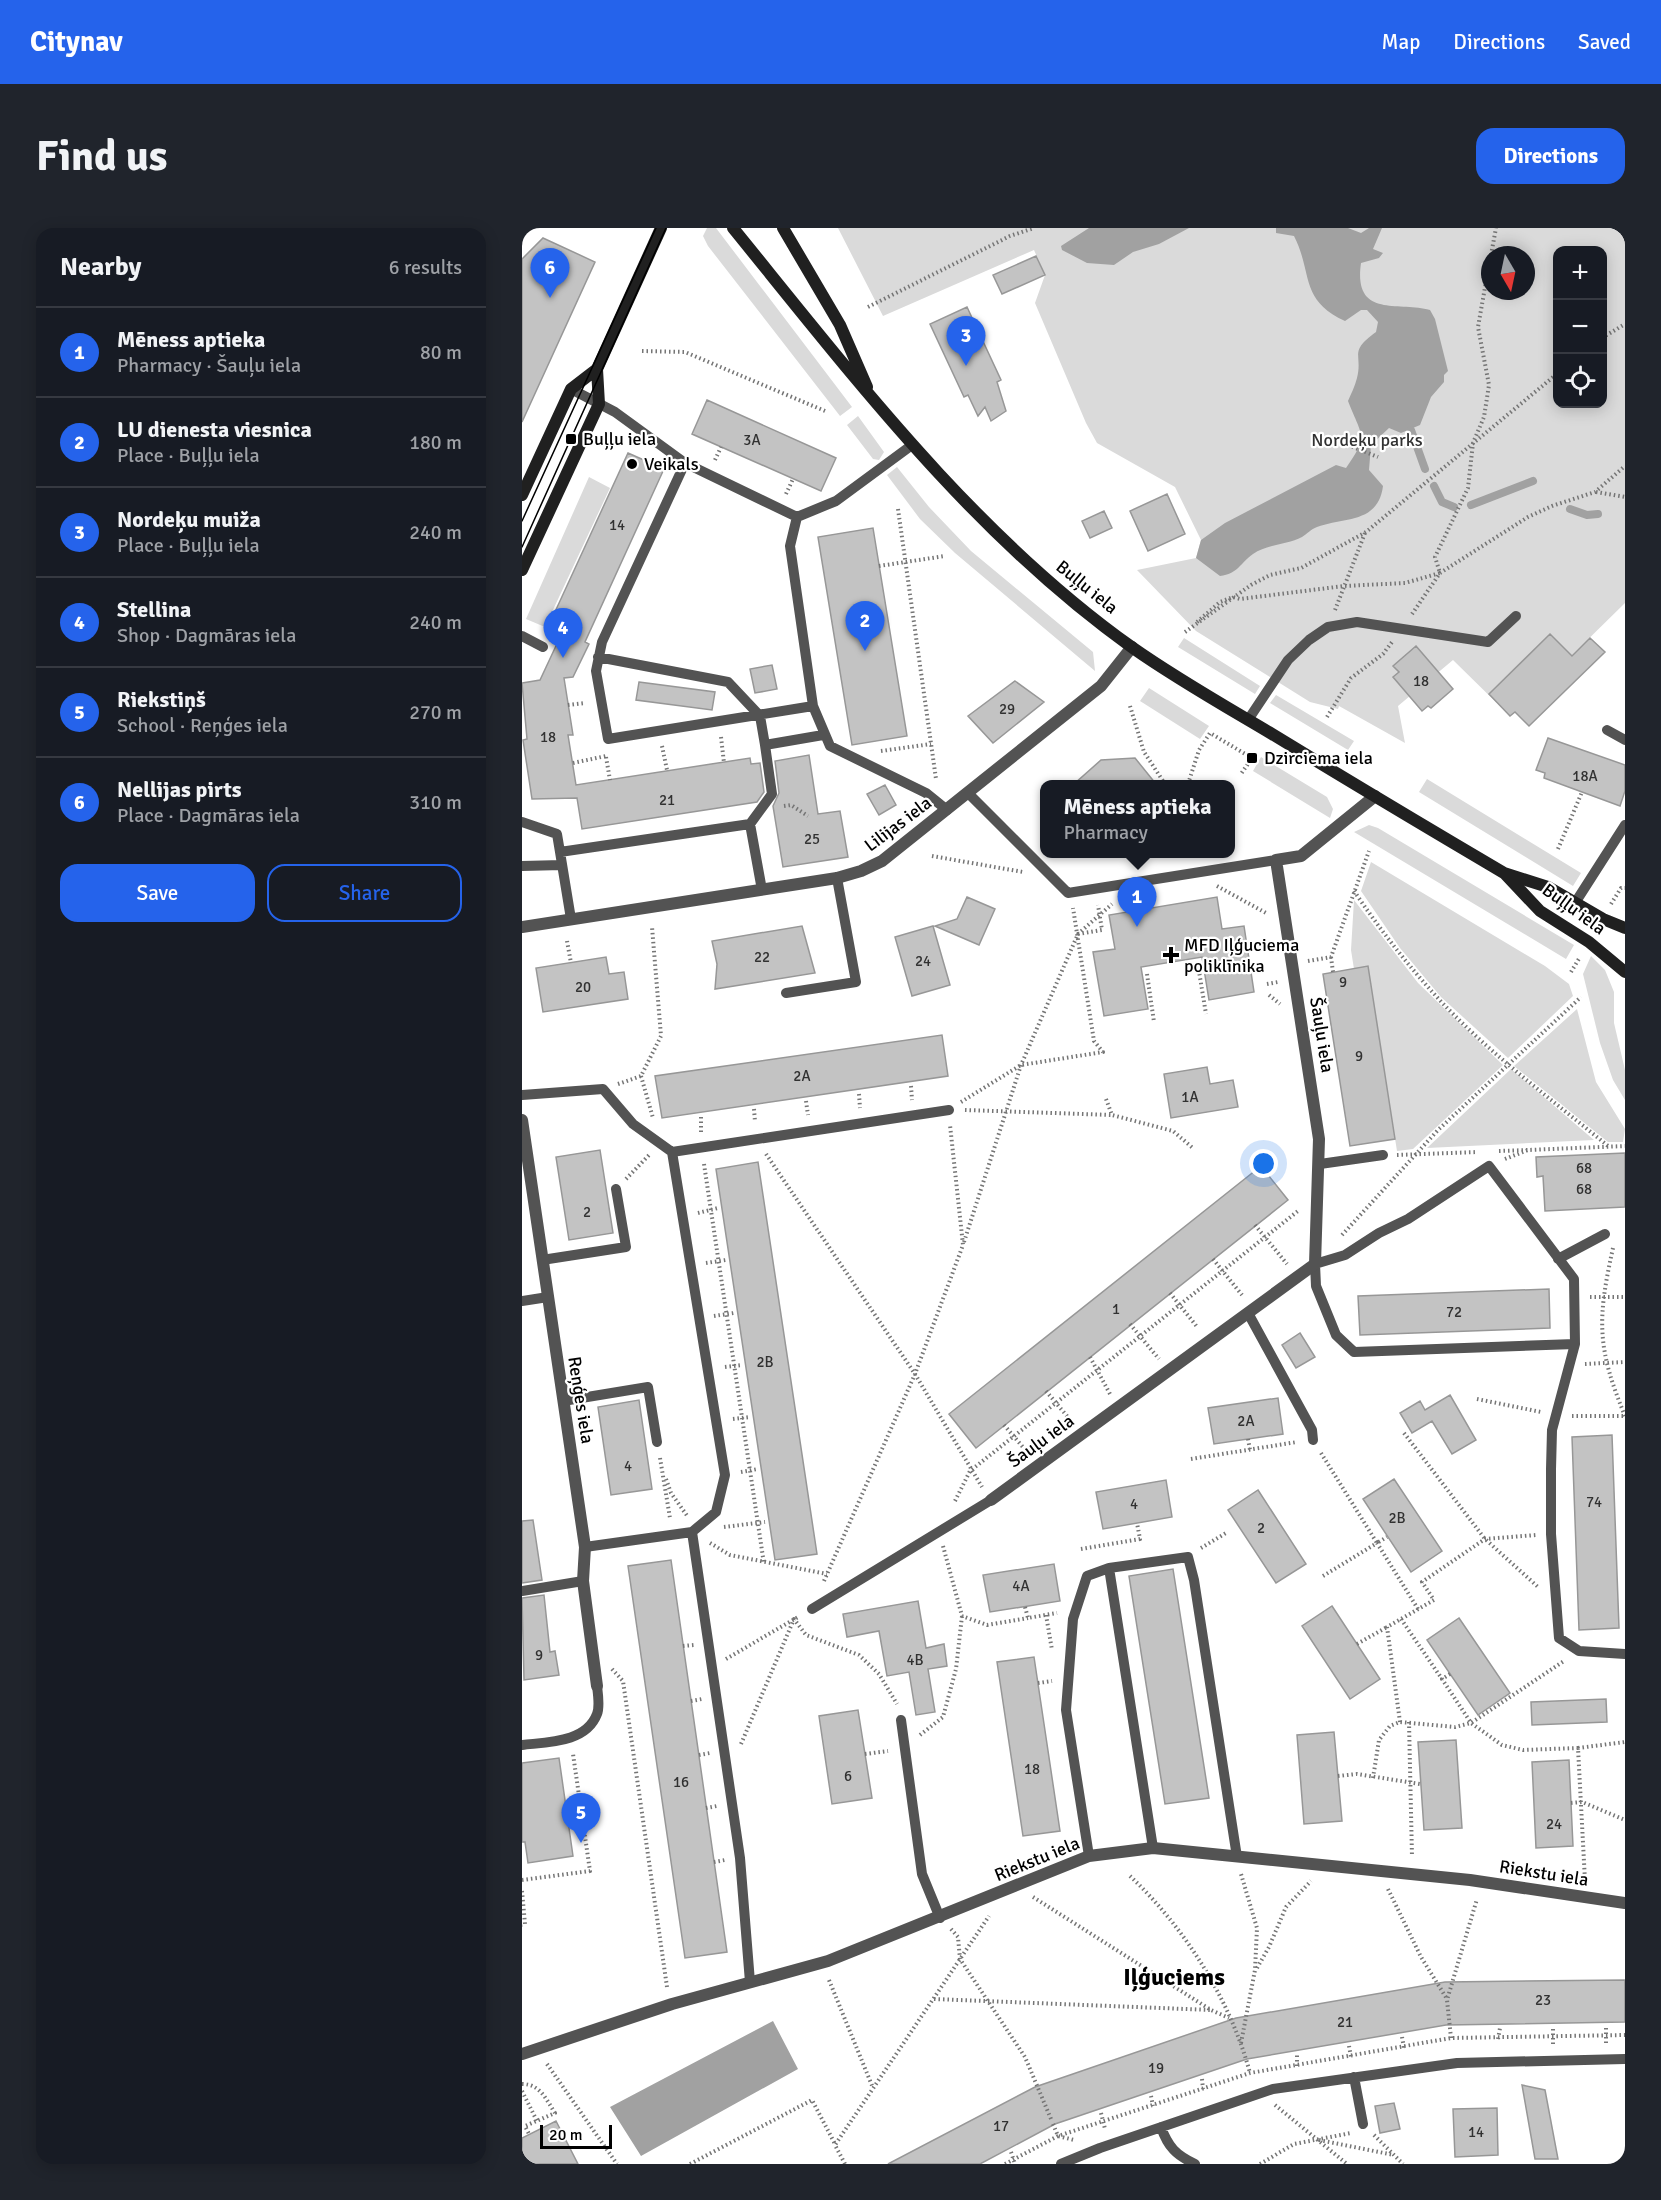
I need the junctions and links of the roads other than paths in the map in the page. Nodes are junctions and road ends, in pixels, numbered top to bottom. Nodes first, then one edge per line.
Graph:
1 (662, 228) edge
2 (733, 228) edge
3 (783, 228) edge
4 (597, 369) junction
5 (571, 389) junction
6 (874, 402) junction
7 (599, 404) junction
8 (912, 445) junction
9 (685, 463) junction
10 (522, 495) edge
11 (797, 517) junction
12 (522, 570) edge
13 (1516, 616) dead end
14 (522, 636) edge
15 (543, 647) dead end
16 (1132, 647) junction
17 (598, 657) junction
18 (813, 706) junction
19 (760, 716) junction
20 (1248, 720) junction
21 (1607, 729) dead end
22 (823, 735) junction
23 (1625, 740) edge
24 (765, 745) junction
25 (968, 794) junction
26 (1375, 796) junction
27 (943, 807) junction
28 (522, 822) edge
29 (750, 824) junction
30 (1625, 825) edge
31 (560, 852) junction
32 (1276, 860) junction
33 (562, 865) junction
34 (522, 866) edge
35 (1504, 873) junction
36 (837, 878) junction
37 (762, 890) junction
38 (1575, 903) junction
39 (571, 919) junction
40 (522, 927) edge
41 (1625, 928) edge
42 (1625, 972) edge
43 (786, 993) dead end
44 (522, 1095) edge
45 (949, 1110) road end
46 (522, 1120) edge
47 (672, 1152) junction
48 (1383, 1155) road end
49 (1320, 1164) junction
50 (525, 1168) edge
51 (616, 1189) road end
52 (1605, 1234) dead end
53 (1558, 1259) junction
54 (542, 1260) junction
55 (1315, 1264) junction
56 (548, 1297) junction
57 (522, 1301) edge
58 (1251, 1311) junction
59 (1575, 1344) junction
60 (563, 1401) junction
61 (1313, 1440) road end
62 (657, 1442) road end
63 (991, 1500) joint
64 (693, 1530) junction
65 (585, 1547) junction
66 (1109, 1568) junction
67 (583, 1581) junction
68 (522, 1591) edge
69 (812, 1609) road end
70 (1625, 1654) edge
71 (597, 1686) joint
72 (901, 1720) road end
73 (522, 1745) edge
74 (1153, 1848) junction
75 (1089, 1856) junction
76 (1237, 1857) junction
77 (1625, 1903) edge
78 (940, 1918) junction
79 (750, 1982) junction
80 (522, 2055) edge
81 (1625, 2059) edge
82 (1354, 2077) junction
83 (1363, 2124) road end
84 (1161, 2127) junction
85 (1061, 2164) edge
86 (1195, 2164) edge

1 - 4 street
2 - 6 street, Buļļu iela
3 - 6 street
4 - 5 street
4 - 7 street
5 - 7 lane
5 - 10 street
6 - 8 street, Buļļu iela
7 - 9 lane
7 - 12 street
8 - 11 lane
8 - 16 street, Buļļu iela
9 - 11 lane
9 - 17 lane
11 - 18 lane
13 - 20 lane
14 - 15 lane
16 - 20 street, Buļļu iela
16 - 25 street, Lilijas iela
17 - 19 lane
17 - 19 lane
18 - 19 lane
18 - 22 lane
19 - 24 lane
20 - 26 street, Buļļu iela
21 - 23 lane
22 - 24 lane
22 - 27 lane
24 - 29 lane
25 - 27 street, Lilijas iela
25 - 32 lane
26 - 32 street
26 - 35 street, Buļļu iela
27 - 36 street, Lilijas iela
28 - 31 lane
29 - 31 lane
29 - 37 lane
30 - 38 lane
31 - 33 lane
32 - 49 street, Šauļu iela
33 - 34 lane
33 - 39 lane
35 - 38 street, Buļļu iela
35 - 42 street, Buļļu iela
36 - 37 street, Lilijas iela
36 - 43 lane
37 - 39 street, Lilijas iela
38 - 41 street, Buļļu iela
39 - 40 street, Lilijas iela
44 - 47 lane
45 - 47 lane
46 - 50 street, Reņģes iela
47 - 64 lane
48 - 49 lane
49 - 55 street, Šauļu iela
50 - 54 street, Reņģes iela
51 - 54 lane
52 - 53 lane
53 - 55 lane, Šauļu iela
53 - 59 lane
54 - 56 street, Reņģes iela
55 - 58 street, Šauļu iela
55 - 59 lane
56 - 57 lane
56 - 60 street, Reņģes iela
58 - 61 lane
58 - 63 street, Šauļu iela
59 - 70 lane
60 - 62 lane
60 - 65 street, Reņģes iela
63 - 69 lane
64 - 65 lane
64 - 79 lane
65 - 67 street, Reņģes iela
66 - 74 lane
66 - 75 lane
66 - 76 lane
67 - 68 lane
67 - 71 street, Reņģes iela
71 - 73 lane
72 - 78 lane
74 - 75 street, Riekstu iela
74 - 76 street, Riekstu iela
75 - 78 street, Riekstu iela
76 - 77 street, Riekstu iela
78 - 79 street, Riekstu iela
79 - 80 street, Riekstu iela
81 - 82 lane
82 - 83 lane
82 - 84 lane
84 - 85 lane
84 - 86 lane

